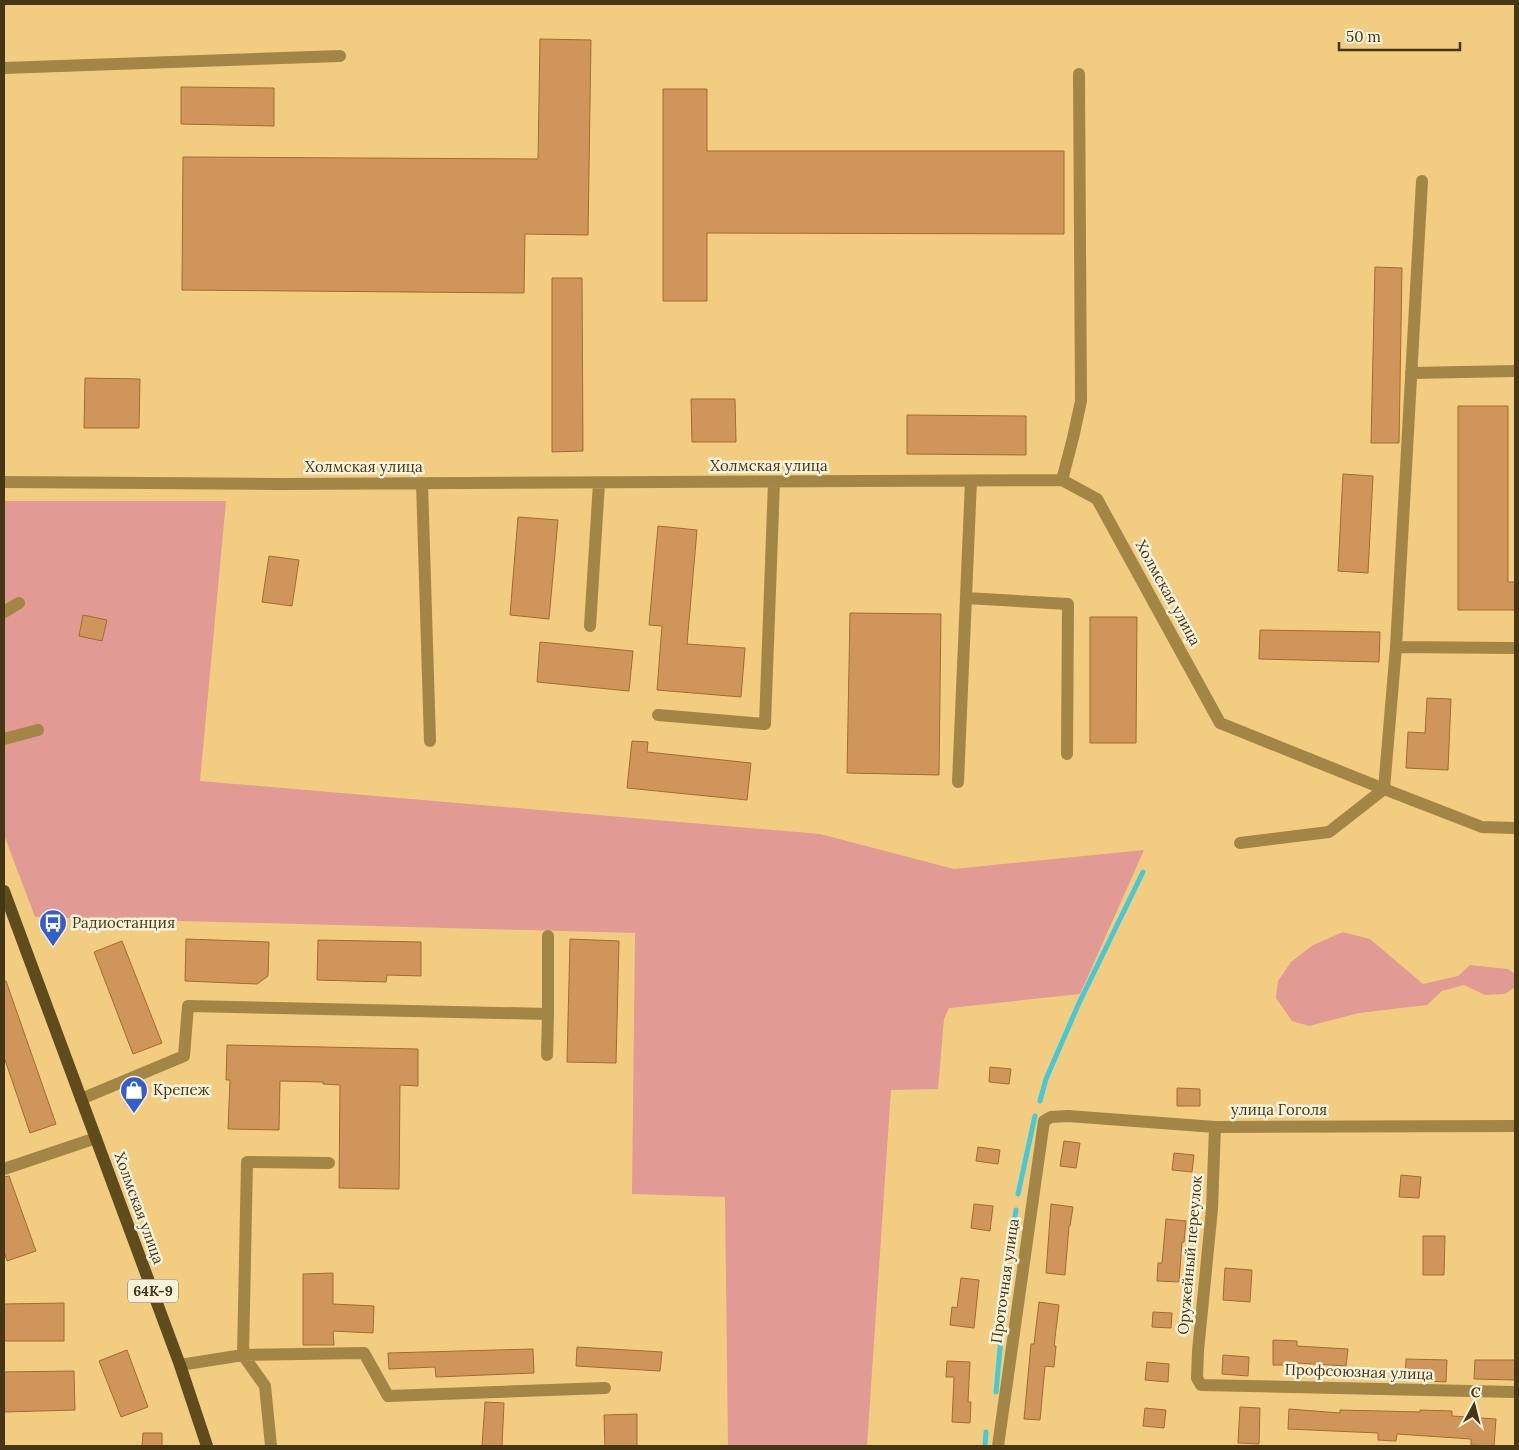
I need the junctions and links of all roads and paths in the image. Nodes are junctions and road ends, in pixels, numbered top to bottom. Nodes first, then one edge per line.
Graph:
1 (340, 56) dead end
2 (4, 68) edge
3 (1079, 74) dead end
4 (1422, 181) dead end
5 (1515, 370) edge
6 (1411, 373) junction
7 (1062, 480) junction
8 (972, 481) junction
9 (4, 482) edge
10 (774, 482) junction
11 (422, 483) junction
12 (599, 483) junction
13 (966, 598) junction
14 (19, 603) dead end
15 (4, 612) edge
16 (590, 626) dead end
17 (1396, 647) junction
18 (1515, 648) edge
19 (658, 716) dead end
20 (38, 730) dead end
21 (4, 739) edge
22 (430, 741) dead end
23 (1067, 754) dead end
24 (958, 782) dead end
25 (1384, 789) junction
26 (1515, 828) edge
27 (1240, 843) dead end
28 (4, 891) edge
29 (548, 936) dead end
30 (548, 1014) junction
31 (547, 1055) dead end
32 (81, 1099) junction
33 (1044, 1121) joint
34 (1515, 1126) edge
35 (1215, 1127) junction
36 (96, 1138) junction
37 (329, 1163) dead end
38 (4, 1169) edge
39 (243, 1355) junction
40 (180, 1365) junction
41 (1202, 1385) joint
42 (605, 1388) dead end
43 (1515, 1392) edge
44 (206, 1446) edge
45 (271, 1446) edge
46 (998, 1446) edge

1 - 2 street
3 - 7 street
4 - 6 street
5 - 6 street
6 - 17 street
7 - 8 street, Холмская улица
7 - 25 street, Холмская улица
8 - 10 street, Холмская улица
8 - 13 street
9 - 11 street, Холмская улица
10 - 12 street, Холмская улица
10 - 19 street
11 - 12 street, Холмская улица
11 - 22 street
12 - 16 street
13 - 23 street
13 - 24 street
14 - 15 street
17 - 18 street
17 - 25 street
20 - 21 street
25 - 26 street, Холмская улица
25 - 27 street
28 - 32 main road, Холмская улица / 64К-9
29 - 30 street
30 - 31 street
30 - 32 street
32 - 36 main road, Холмская улица / 64К-9
33 - 35 street, улица Гоголя
33 - 46 street, Проточная улица
34 - 35 street, улица Гоголя
35 - 41 street, Оружейный переулок
36 - 38 street
36 - 40 main road, Холмская улица / 64К-9
37 - 39 street
39 - 40 street
39 - 42 street
39 - 45 street
40 - 44 main road, Холмская улица / 64К-9
41 - 43 street, Профсоюзная улица

